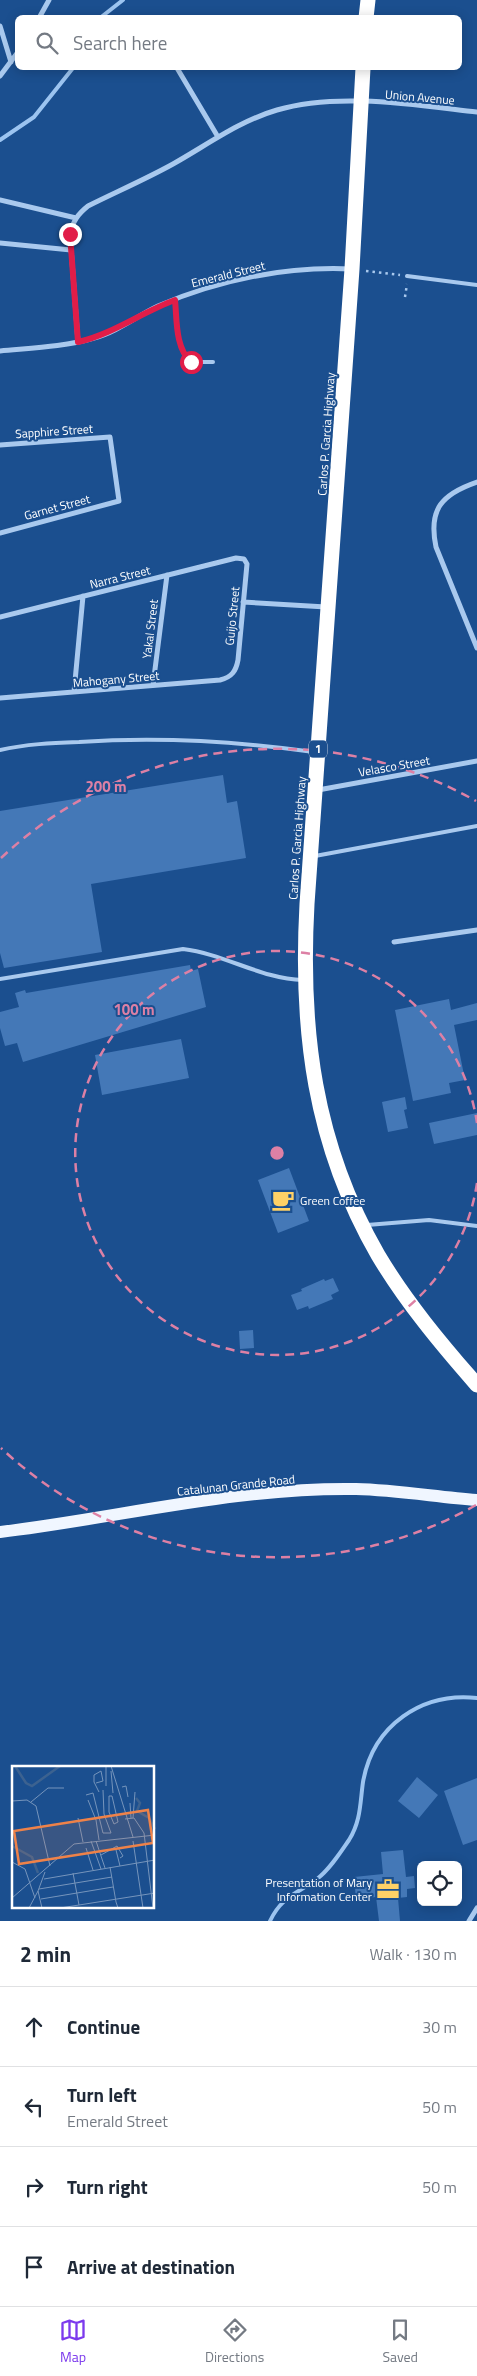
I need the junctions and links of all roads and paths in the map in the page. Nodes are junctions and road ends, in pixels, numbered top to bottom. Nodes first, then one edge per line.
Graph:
1 (49, 0) edge
2 (368, 0) edge
3 (41, 15) edge
4 (366, 15) edge
5 (0, 26) edge
6 (15, 56) edge
7 (11, 62) junction
8 (178, 70) edge
9 (363, 70) edge
10 (0, 76) edge
11 (361, 102) junction
12 (477, 112) edge
13 (218, 137) junction
14 (0, 200) edge
15 (76, 218) junction
16 (0, 243) edge
17 (71, 250) junction
18 (352, 269) junction
19 (379, 272) dead end
20 (407, 276) junction
21 (477, 285) edge
22 (405, 297) dead end
23 (175, 300) junction
24 (78, 342) junction
25 (0, 351) edge
26 (213, 362) dead end
27 (0, 445) edge
28 (477, 482) edge
29 (118, 501) joint
30 (0, 533) edge
31 (244, 559) joint
32 (167, 575) junction
33 (83, 596) junction
34 (243, 602) junction
35 (329, 607) junction
36 (0, 617) edge
37 (477, 648) edge
38 (232, 674) joint
39 (154, 685) junction
40 (74, 692) junction
41 (0, 698) edge
42 (0, 750) edge
43 (318, 753) junction
44 (477, 761) edge
45 (315, 791) junction
46 (477, 826) edge
47 (310, 857) junction
48 (477, 930) edge
49 (394, 942) dead end
50 (0, 979) edge
51 (304, 980) junction
52 (362, 1226) junction
53 (477, 1226) edge
54 (477, 1385) edge
55 (477, 1500) edge
56 (0, 1532) edge
57 (477, 1908) edge
58 (469, 1921) edge

1 - 3 street
2 - 4 highway
5 - 7 street
6 - 7 street
7 - 10 street
8 - 13 street
9 - 11 highway, Carlos P. Garcia Highway / 1
11 - 12 street, Union Avenue
11 - 13 street, Union Avenue
11 - 18 highway, Carlos P. Garcia Highway / 1
13 - 15 street, Union Avenue
14 - 15 street
15 - 17 street
16 - 17 street
17 - 24 street
18 - 23 street, Emerald Street
18 - 35 highway, Carlos P. Garcia Highway / 1
19 - 20 path
20 - 21 lane
20 - 22 path
23 - 24 street, Emerald Street
23 - 26 lane
24 - 25 street, Emerald Street
27 - 29 street, Sapphire Street
28 - 37 street
29 - 30 street, Garnet Street
31 - 32 street, Narra Street
31 - 34 street, Guijo Street
32 - 33 street, Narra Street
32 - 39 street, Yakal Street
33 - 36 street, Narra Street
33 - 40 street
34 - 35 street
34 - 38 street, Guijo Street
35 - 43 highway, Carlos P. Garcia Highway / 1
38 - 39 street, Mahogany Street
39 - 40 street, Mahogany Street
40 - 41 street, Mahogany Street
42 - 43 lane
43 - 45 highway, Carlos P. Garcia Highway / 1
44 - 45 street, Velasco Street
45 - 47 highway, Carlos P. Garcia Highway / 1
46 - 47 lane
47 - 51 highway, Carlos P. Garcia Highway / 1
48 - 49 street
50 - 51 lane
51 - 52 highway, Carlos P. Garcia Highway / 1
52 - 53 lane
52 - 54 highway, Carlos P. Garcia Highway / 1
55 - 56 main road, Catalunan Grande Road
57 - 58 street

